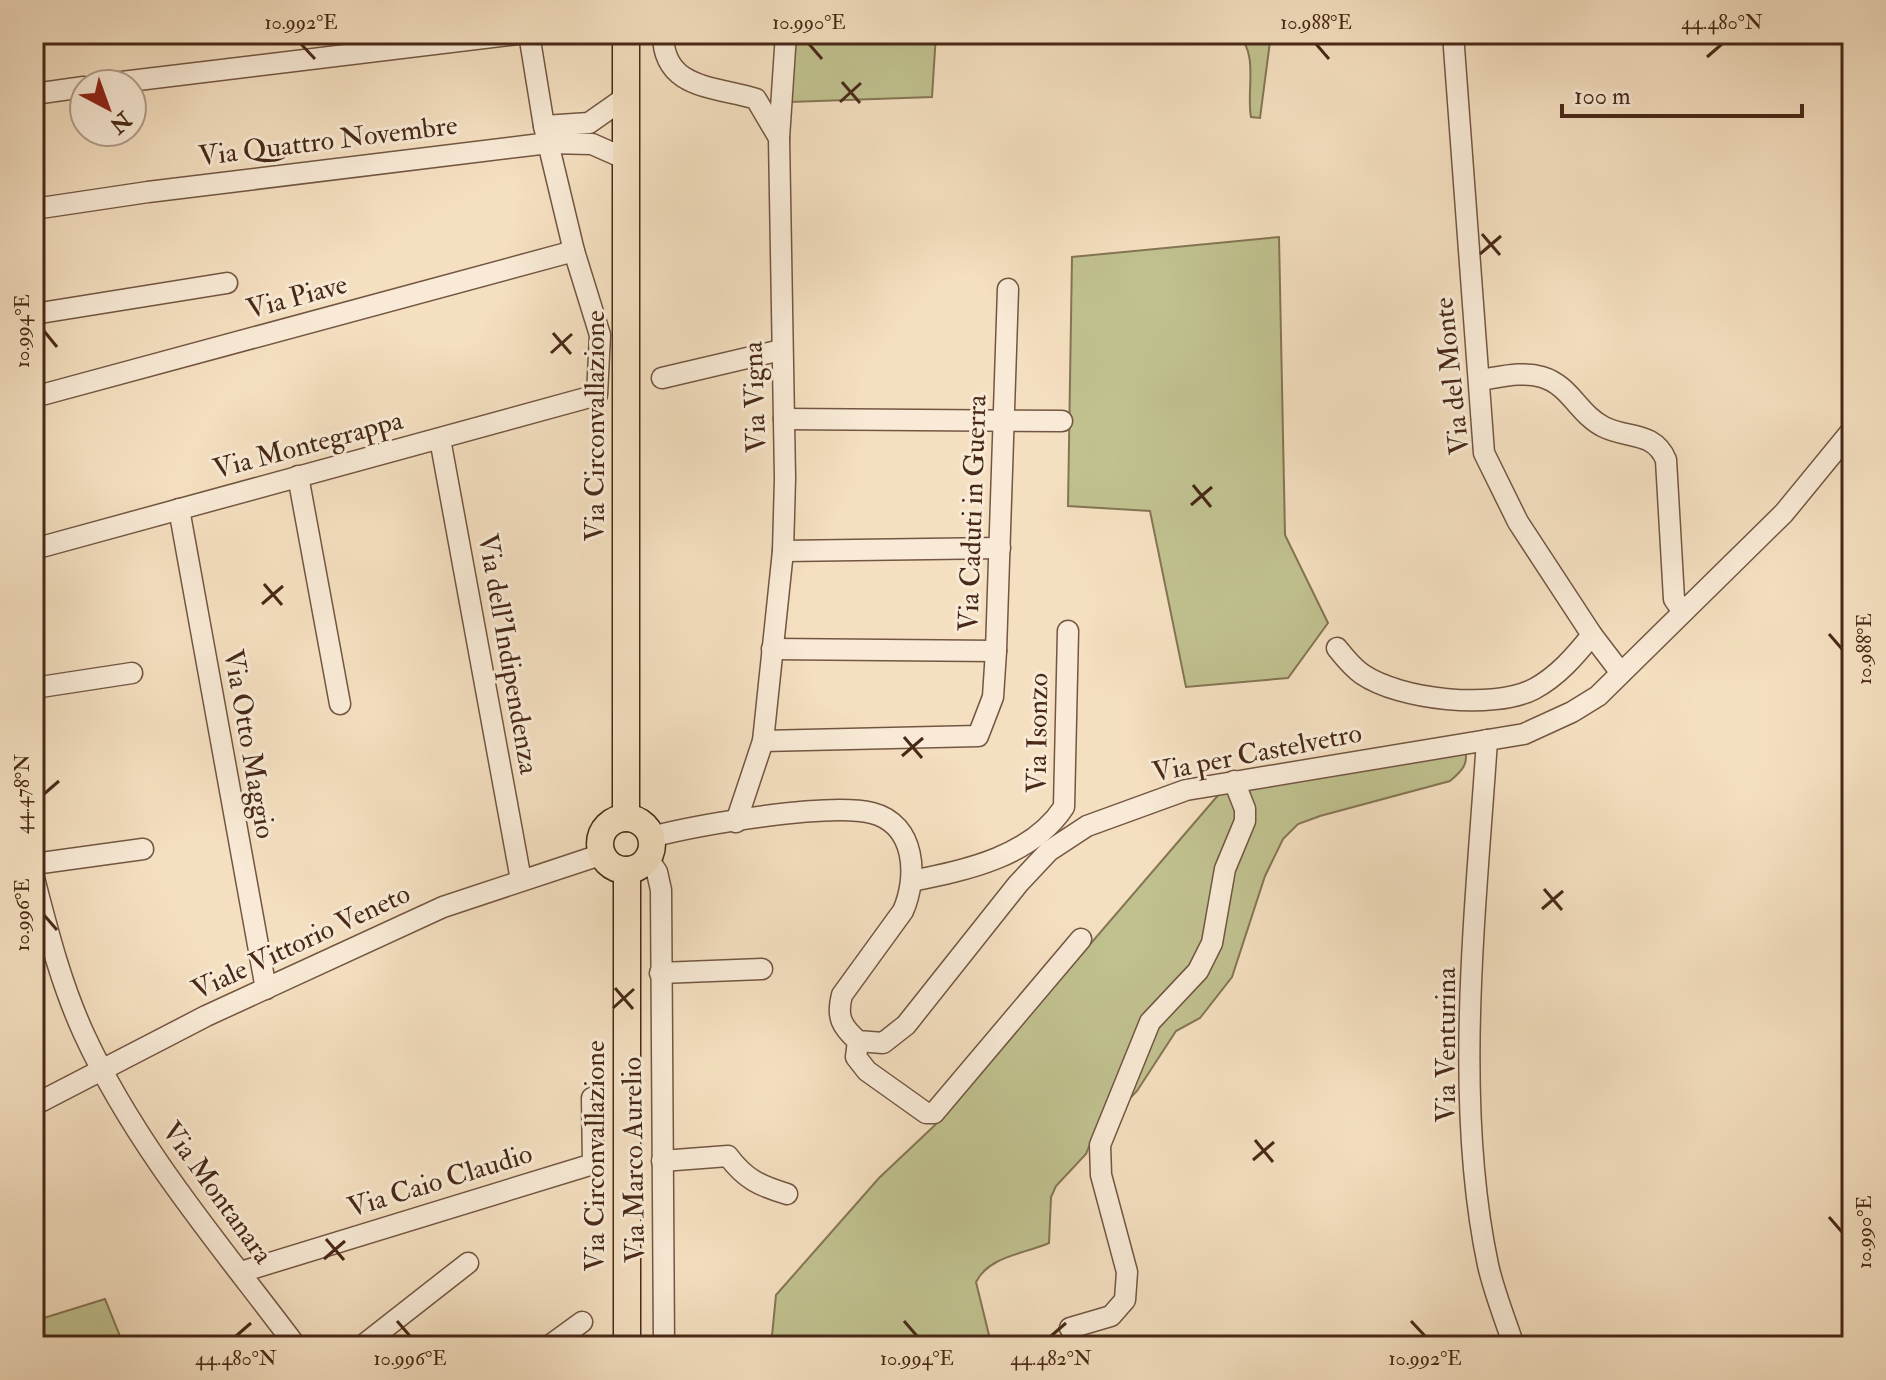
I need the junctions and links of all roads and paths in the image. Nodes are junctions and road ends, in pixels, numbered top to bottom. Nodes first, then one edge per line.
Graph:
1 (518, 34) edge
2 (529, 34) edge
3 (626, 34) edge
4 (663, 34) edge
5 (786, 34) edge
6 (1453, 34) edge
7 (148, 79) edge
8 (68, 89) edge
9 (34, 94) edge
10 (626, 97) junction
11 (546, 134) junction
12 (779, 138) junction
13 (626, 159) junction
14 (34, 209) edge
15 (574, 251) junction
16 (227, 283) dead end
17 (1008, 289) dead end
18 (34, 314) edge
19 (781, 350) junction
20 (662, 378) dead end
21 (1480, 380) junction
22 (34, 397) edge
23 (784, 419) junction
24 (1005, 421) junction
25 (1062, 421) dead end
26 (1852, 430) edge
27 (440, 439) junction
28 (298, 476) junction
29 (179, 509) junction
30 (1000, 548) junction
31 (34, 549) edge
32 (783, 551) junction
33 (1683, 612) junction
34 (1068, 631) dead end
35 (1592, 635) junction
36 (1337, 648) dead end
37 (772, 649) junction
38 (996, 651) junction
39 (132, 673) dead end
40 (1621, 673) junction
41 (34, 688) edge
42 (340, 704) dead end
43 (1487, 740) junction
44 (763, 741) junction
45 (1234, 781) junction
46 (626, 818) junction
47 (736, 822) junction
48 (143, 849) dead end
49 (603, 854) junction
50 (642, 855) junction
51 (34, 864) edge
52 (34, 878) edge
53 (521, 880) junction
54 (912, 881) junction
55 (1081, 939) dead end
56 (762, 969) dead end
57 (660, 973) junction
58 (266, 989) junction
59 (858, 1041) junction
60 (102, 1068) junction
61 (592, 1098) dead end
62 (34, 1105) edge
63 (662, 1161) junction
64 (787, 1194) dead end
65 (468, 1263) dead end
66 (241, 1272) junction
67 (582, 1322) dead end
68 (1070, 1328) dead end
69 (296, 1346) edge
70 (362, 1346) edge
71 (549, 1346) edge
72 (627, 1346) edge
73 (664, 1346) edge
74 (1514, 1346) edge

1 - 7 street
2 - 11 street
3 - 10 main road, Via Circonvallazione
4 - 12 street, Via Vigna
5 - 12 street
6 - 21 street, Via del Monte
8 - 9 street
10 - 11 street
10 - 13 main road, Via Circonvallazione
11 - 13 street, Via Quattro Novembre
11 - 14 street, Via Quattro Novembre
11 - 15 street
12 - 19 street, Via Vigna
13 - 46 main road, Via Circonvallazione
15 - 22 street, Via Piave
15 - 27 street, Via Montegrappa
16 - 18 street
17 - 24 street, Via Caduti in Guerra
19 - 20 street
19 - 23 street, Via Vigna
21 - 33 street
21 - 35 street, Via del Monte
23 - 24 street
23 - 32 street, Via Vigna
24 - 25 street
24 - 30 street, Via Caduti in Guerra
26 - 33 street, Via per Castelvetro
27 - 28 street, Via Montegrappa
27 - 53 street, Via dell'Indipendenza
28 - 29 street, Via Montegrappa
28 - 42 street
29 - 31 street, Via Montegrappa
29 - 58 street, Via Otto Maggio
30 - 32 street
30 - 38 street, Via Caduti in Guerra
32 - 37 street, Via Vigna
33 - 40 street, Via per Castelvetro
34 - 54 street, Via Isonzo
35 - 36 street
35 - 40 street, Via del Monte
37 - 38 street
37 - 44 street, Via Vigna
38 - 44 street, Via Caduti in Guerra
39 - 41 street
40 - 43 street, Via per Castelvetro
43 - 45 street, Via per Castelvetro
43 - 74 street, Via Venturina
44 - 47 street, Via Vigna
45 - 59 street, Via per Castelvetro
45 - 68 street
46 - 49 main road
46 - 50 main road
47 - 50 street
47 - 54 street
48 - 51 street
49 - 50 main road
49 - 53 street, Viale Vittorio Veneto
50 - 57 street, Via Marco Aurelio
50 - 72 main road, Via Circonvallazione
52 - 60 street, Via Montanara
53 - 58 street, Viale Vittorio Veneto
54 - 59 street
55 - 59 street
56 - 57 street
57 - 63 street, Via Marco Aurelio
58 - 60 street, Viale Vittorio Veneto
60 - 62 street, Viale Vittorio Veneto
60 - 66 street, Via Montanara
61 - 66 street, Via Caio Claudio
63 - 64 street
63 - 73 street, Via Marco Aurelio
65 - 70 street
66 - 69 street, Via Montanara
67 - 71 street

